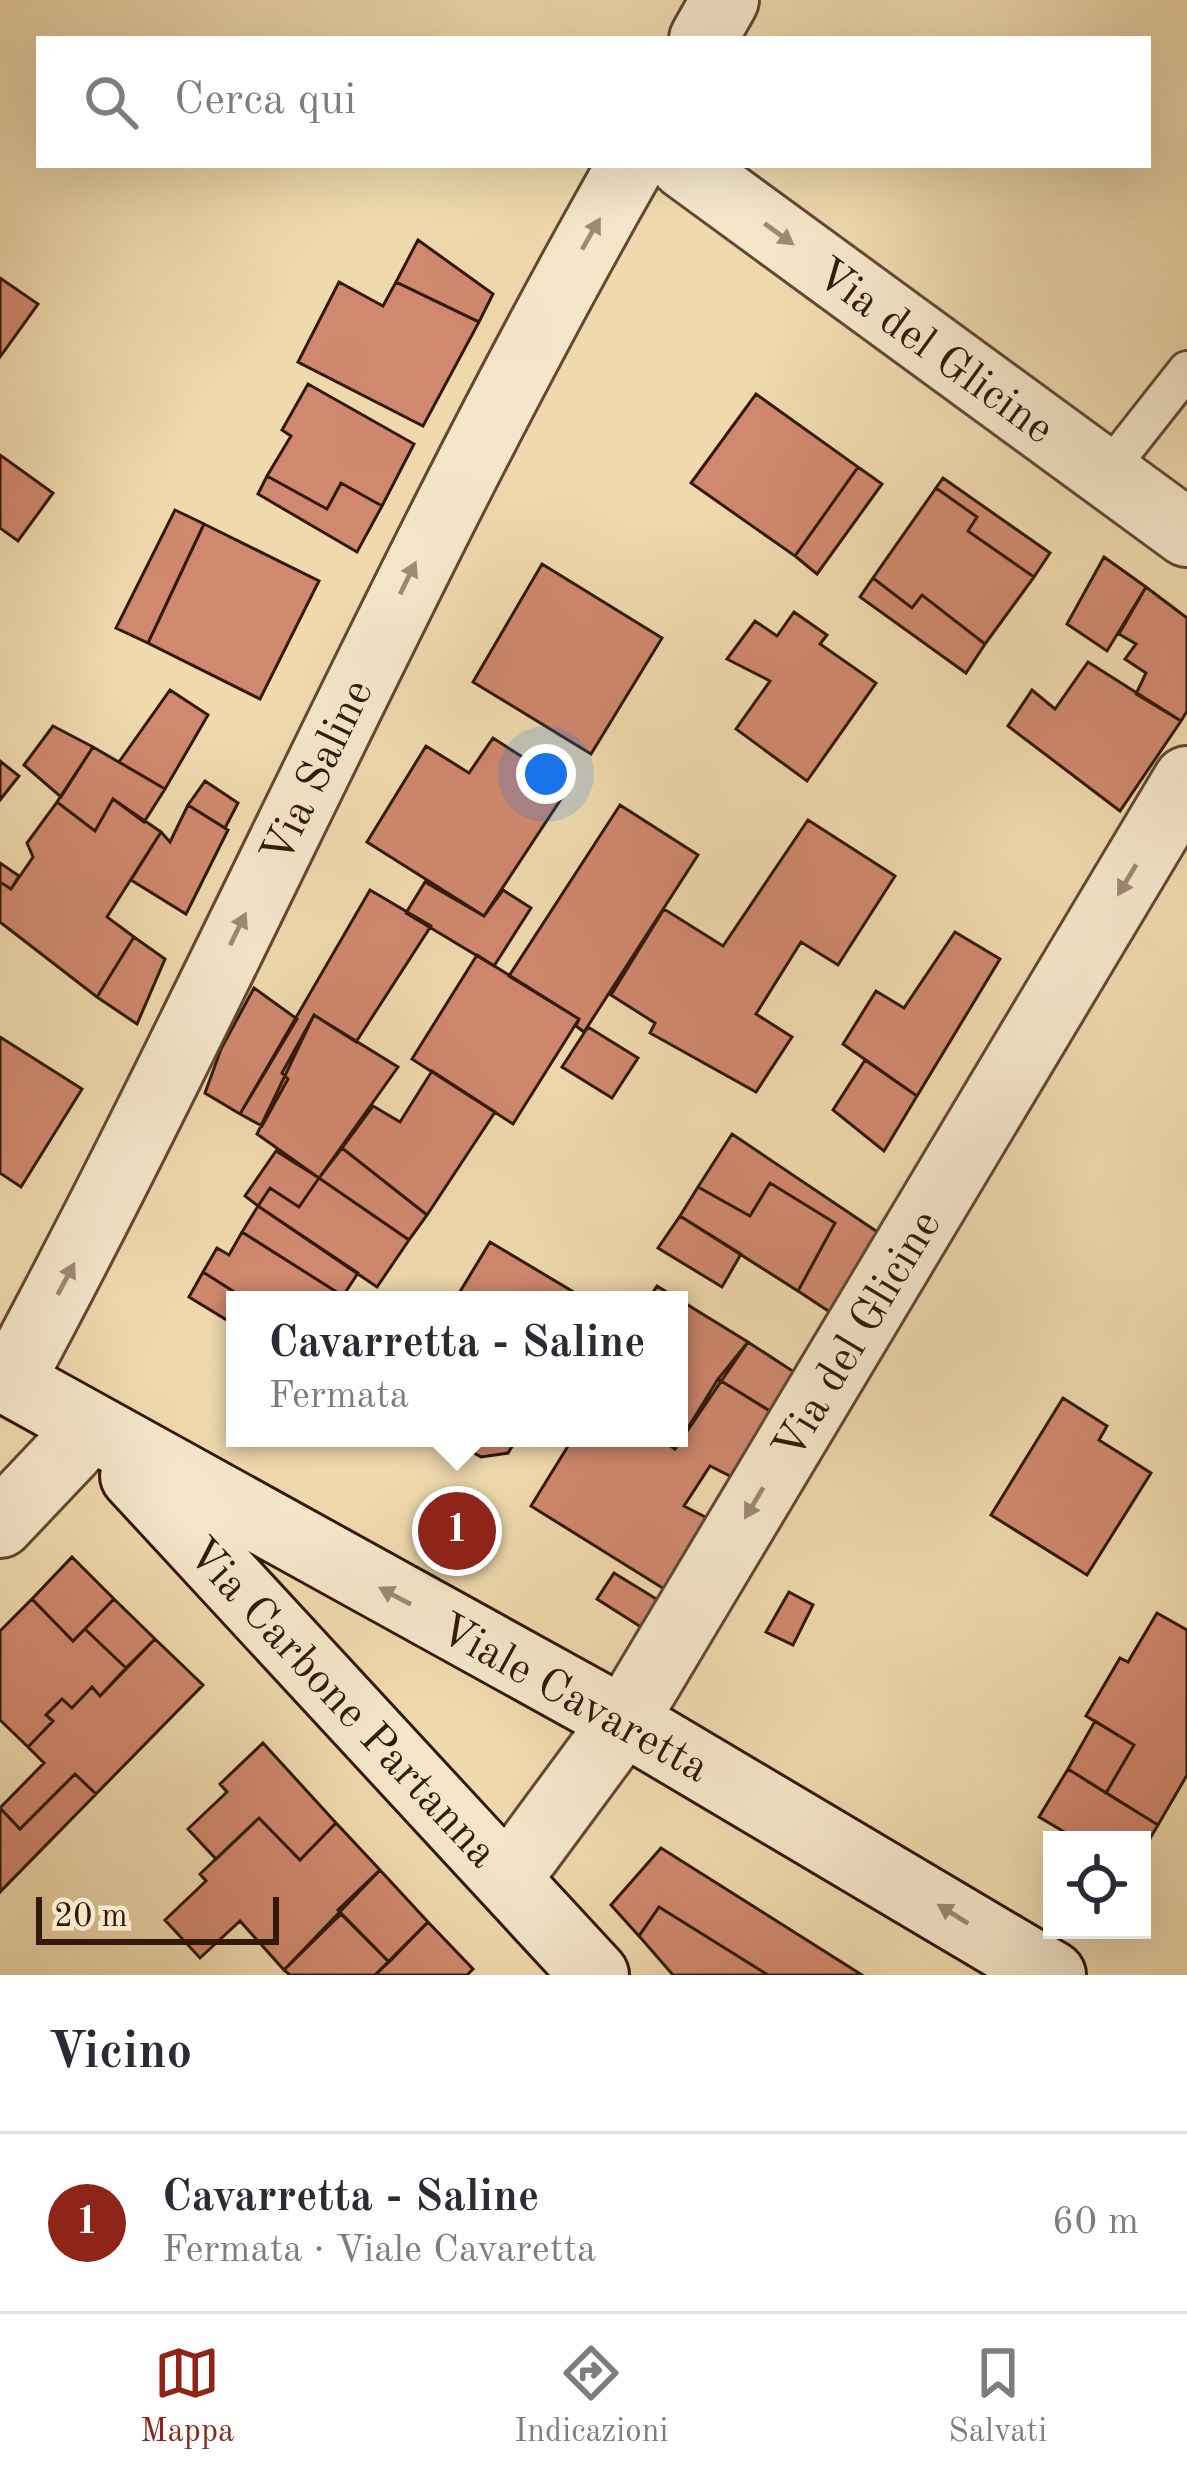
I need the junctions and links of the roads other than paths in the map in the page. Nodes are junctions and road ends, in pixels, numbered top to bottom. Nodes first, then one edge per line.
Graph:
1 (725, 0) edge
2 (705, 36) edge
3 (629, 168) edge
4 (688, 168) edge
5 (1187, 370) edge
6 (1105, 473) junction
7 (1187, 533) edge
8 (1187, 780) edge
9 (5, 1379) edge
10 (90, 1429) junction
11 (0, 1524) edge
12 (624, 1721) junction
13 (508, 1878) junction
14 (585, 1971) edge
15 (1052, 1975) edge

1 - 2 street
9 -> 3 street, Via Saline
4 -> 6 street, Via del Glicine
5 - 6 lane
6 - 7 street, Via del Glicine
8 -> 12 street, Via del Glicine
9 - 10 street
10 - 11 street
12 -> 10 street, Viale Cavaretta
10 - 13 street, Via Carbone Partanna
12 - 13 street, Via del Glicine
15 -> 12 street, Viale Cavaretta
13 - 14 street, Via Carbone Partanna

